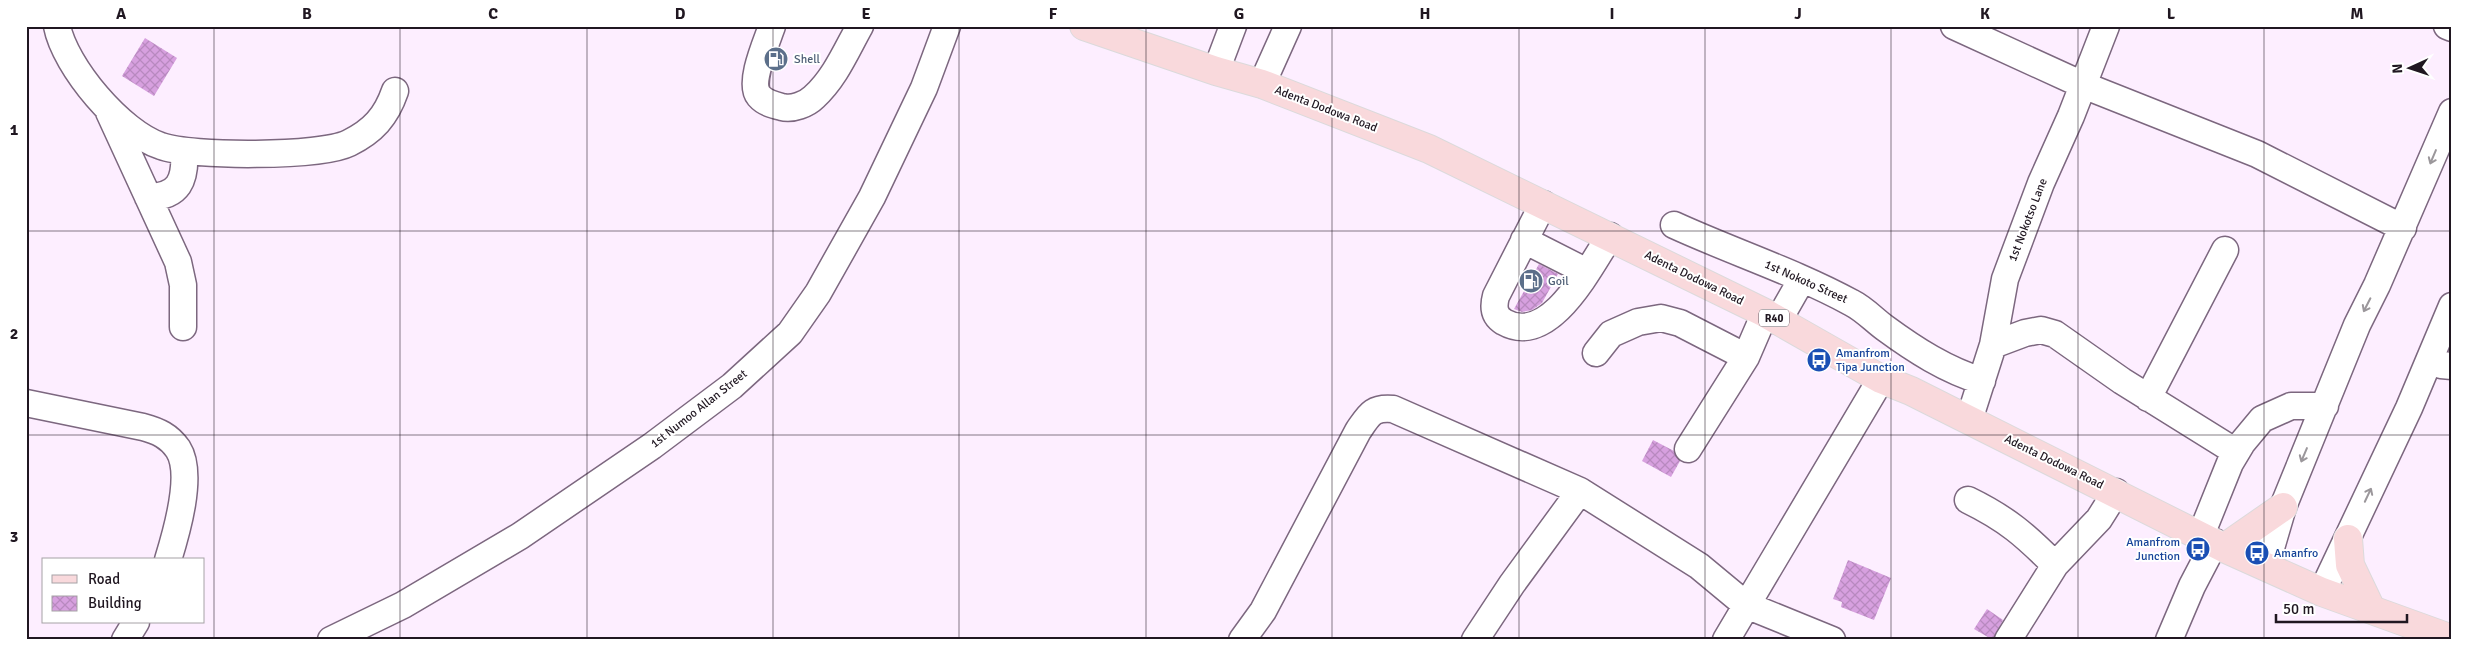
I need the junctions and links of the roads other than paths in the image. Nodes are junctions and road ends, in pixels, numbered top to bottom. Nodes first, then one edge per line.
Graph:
1 (56, 26) edge
2 (772, 26) edge
3 (948, 26) edge
4 (1084, 26) edge
5 (1233, 26) edge
6 (1288, 26) edge
7 (1954, 26) edge
8 (2106, 26) edge
9 (2447, 26) edge
10 (855, 28) edge
11 (2452, 28) edge
12 (1216, 71) junction
13 (1262, 84) junction
14 (2083, 85) junction
15 (395, 91) dead end
16 (107, 107) junction
17 (2452, 112) edge
18 (184, 151) junction
19 (148, 197) junction
20 (1542, 204) junction
21 (1674, 225) dead end
22 (2403, 228) junction
23 (1610, 236) junction
24 (1524, 240) junction
25 (2225, 250) dead end
26 (1587, 272) junction
27 (1802, 279) junction
28 (2452, 306) edge
29 (1772, 317) junction
30 (183, 327) dead end
31 (1993, 345) junction
32 (1596, 353) dead end
33 (1746, 357) junction
34 (2441, 362) edge
35 (1881, 380) junction
36 (1982, 381) junction
37 (2148, 398) junction
38 (26, 403) edge
39 (2325, 406) junction
40 (1969, 420) junction
41 (1688, 448) dead end
42 (2236, 452) junction
43 (1580, 491) junction
44 (2116, 492) junction
45 (1968, 500) dead end
46 (2283, 506) junction
47 (2348, 539) junction
48 (2214, 542) junction
49 (169, 558) edge
50 (2266, 565) junction
51 (2055, 566) junction
52 (2322, 592) junction
53 (1746, 605) junction
54 (2371, 609) junction
55 (135, 624) edge
56 (2452, 639) edge
57 (125, 640) edge
58 (331, 640) edge
59 (1242, 640) edge
60 (1475, 640) edge
61 (1726, 640) edge
62 (1831, 640) edge
63 (2008, 640) edge
64 (2169, 640) edge

1 - 16 street
2 - 10 street
3 - 58 street, 1st Numoo Allan Street
4 - 12 main road, Adenta Dodowa Road / R40
5 - 12 street
6 - 13 street
7 - 14 street
8 - 14 street, 1st Nokotso Lane
9 - 11 street
12 - 13 main road, Adenta Dodowa Road / R40
13 - 20 main road, Adenta Dodowa Road / R40
14 - 22 street
14 - 31 street, 1st Nokotso Lane
15 - 18 street
16 - 18 street
16 - 19 street
17 -> 22 street
18 - 19 street
19 - 30 street
20 - 23 main road, Adenta Dodowa Road / R40
20 - 24 street
21 - 27 street, 1st Nokoto Street
22 -> 39 street
23 - 26 street
23 - 29 main road, Adenta Dodowa Road / R40
24 - 26 street
24 - 26 street
25 - 37 street
27 - 29 street
27 - 36 street, 1st Nokoto Street
28 - 34 street
29 - 33 street
29 - 35 main road, Adenta Dodowa Road / R40
31 - 36 street, 1st Nokotso Lane
31 - 37 street
32 - 33 street
33 - 41 street
47 -> 34 street
35 - 40 main road, Adenta Dodowa Road / R40
35 - 53 street
36 - 40 street, 1st Nokotso Lane
37 - 42 street
38 - 49 street
39 - 42 street
39 -> 46 street
40 - 44 main road, Adenta Dodowa Road / R40
42 - 48 street
43 - 53 street
43 - 59 street
43 - 60 street
44 - 48 main road, Adenta Dodowa Road / R40
44 - 51 street
45 - 51 street
46 - 48 main road
46 - 50 street
47 - 52 street
47 - 54 main road
48 - 50 main road, Adenta Dodowa Road / R40
48 - 64 street
50 - 52 main road, Adenta Dodowa Road / R40
51 - 63 street
52 - 54 main road, Adenta Dodowa Road / R40
53 - 61 street
53 - 62 street
54 - 56 main road, Adenta Dodowa Road / R40
55 - 57 street

